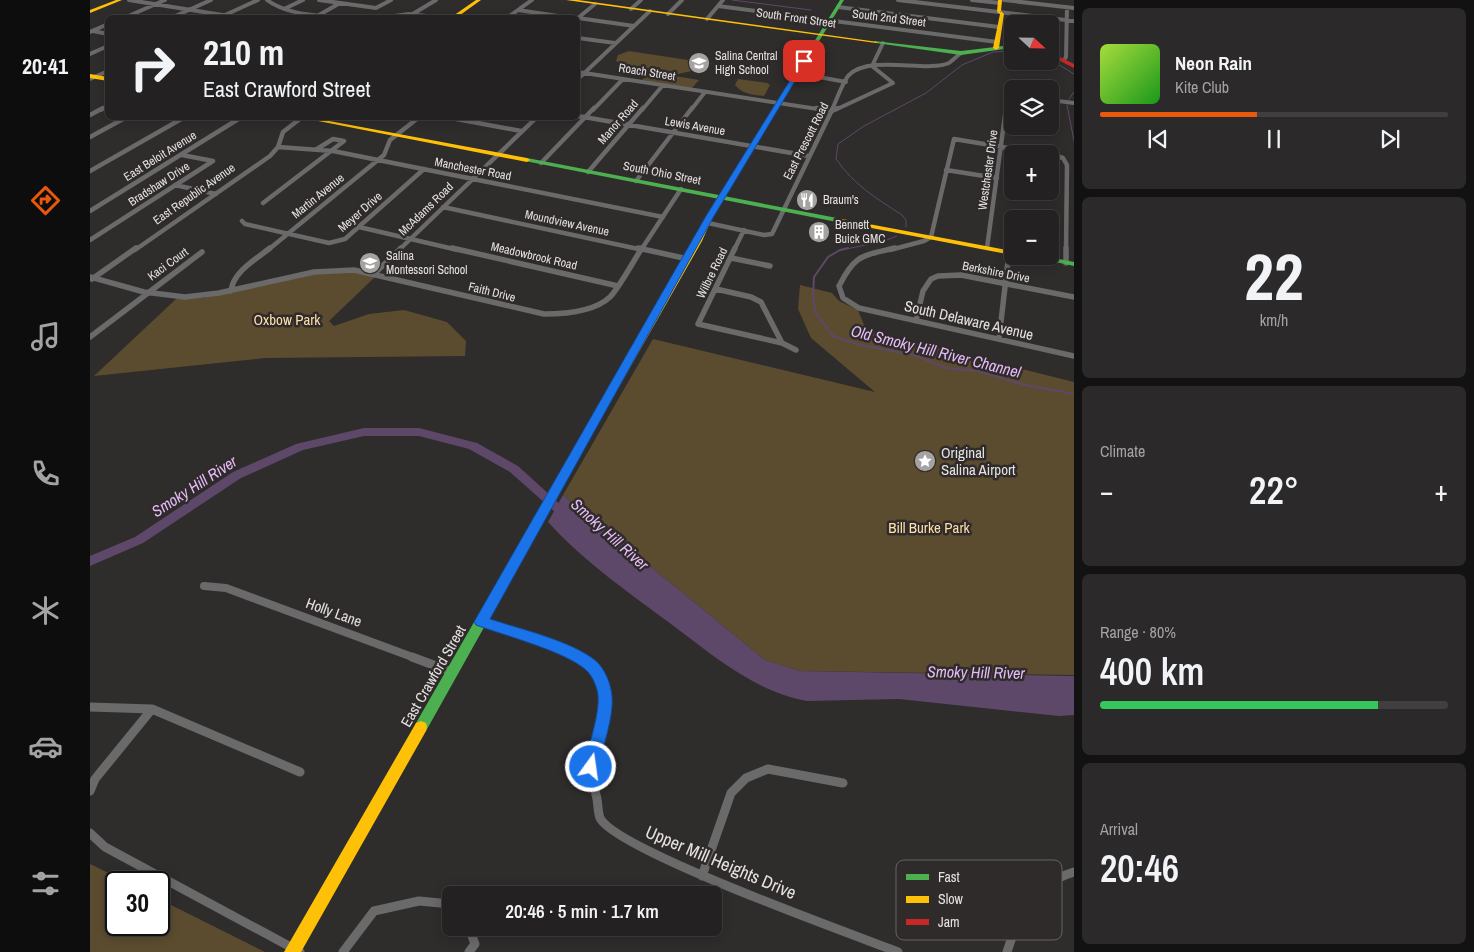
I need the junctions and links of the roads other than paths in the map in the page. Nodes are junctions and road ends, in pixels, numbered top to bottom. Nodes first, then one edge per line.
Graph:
1 (120, 0) edge
2 (129, 0) edge
3 (165, 0) edge
4 (211, 0) edge
5 (258, 0) edge
6 (267, 0) edge
7 (303, 0) edge
8 (319, 0) edge
9 (391, 0) edge
10 (436, 0) edge
11 (479, 0) edge
12 (532, 0) edge
13 (568, 0) edge
14 (641, 0) edge
15 (682, 0) edge
16 (723, 0) edge
17 (898, 0) edge
18 (972, 0) edge
19 (839, 2) edge
20 (340, 3) junction
21 (598, 3) edge
22 (156, 4) junction
23 (1000, 5) edge
24 (718, 6) junction
25 (1067, 7) junction
26 (1074, 8) edge
27 (190, 9) junction
28 (284, 9) junction
29 (631, 9) junction
30 (518, 10) junction
31 (650, 11) junction
32 (90, 12) edge
33 (319, 14) junction
34 (413, 14) junction
35 (668, 14) junction
36 (131, 15) edge
37 (177, 15) edge
38 (225, 15) joint
39 (324, 15) edge
40 (405, 15) edge
41 (420, 15) edge
42 (456, 15) edge
43 (511, 15) edge
44 (551, 15) edge
45 (580, 16) edge
46 (580, 18) edge
47 (707, 19) junction
48 (830, 20) junction
49 (1066, 20) junction
50 (1074, 21) edge
51 (105, 25) edge
52 (634, 26) junction
53 (999, 27) junction
54 (90, 31) edge
55 (105, 34) edge
56 (821, 34) junction
57 (580, 38) edge
58 (615, 43) junction
59 (883, 43) junction
60 (996, 45) junction
61 (1004, 46) edge
62 (105, 47) edge
63 (961, 53) junction
64 (90, 54) edge
65 (1059, 58) edge
66 (1064, 60) junction
67 (872, 66) junction
68 (1074, 66) edge
69 (105, 72) edge
70 (580, 72) edge
71 (584, 73) junction
72 (797, 73) junction
73 (92, 77) edge
74 (580, 77) edge
75 (105, 79) edge
76 (624, 79) junction
77 (846, 82) junction
78 (663, 85) junction
79 (705, 92) junction
80 (838, 99) junction
81 (1059, 101) edge
82 (853, 102) junction
83 (779, 103) junction
84 (1074, 103) edge
85 (105, 108) edge
86 (832, 111) junction
87 (90, 115) edge
88 (580, 116) edge
89 (586, 117) junction
90 (121, 120) edge
91 (179, 120) edge
92 (237, 120) edge
93 (298, 120) edge
94 (317, 120) edge
95 (415, 120) edge
96 (462, 120) edge
97 (534, 120) edge
98 (629, 125) junction
99 (521, 131) junction
100 (674, 132) junction
101 (396, 135) junction
102 (1004, 135) edge
103 (90, 137) edge
104 (753, 146) junction
105 (278, 147) junction
106 (1002, 147) junction
107 (317, 148) junction
108 (333, 151) junction
109 (497, 154) junction
110 (182, 155) junction
111 (810, 156) junction
112 (1059, 157) edge
113 (378, 160) junction
114 (541, 163) junction
115 (424, 169) junction
116 (946, 170) junction
117 (90, 171) edge
118 (588, 172) junction
119 (472, 178) junction
120 (997, 178) junction
121 (636, 181) junction
122 (175, 185) junction
123 (681, 190) junction
124 (216, 194) junction
125 (722, 197) junction
126 (263, 203) dead end
127 (443, 207) junction
128 (783, 209) junction
129 (90, 211) edge
130 (663, 217) junction
131 (242, 221) dead end
132 (708, 223) junction
133 (359, 227) junction
134 (744, 230) junction
135 (288, 233) junction
136 (931, 237) junction
137 (410, 238) junction
138 (90, 240) edge
139 (987, 248) junction
140 (642, 249) junction
141 (1004, 251) edge
142 (202, 252) dead end
143 (731, 258) junction
144 (688, 259) junction
145 (1070, 264) edge
146 (1008, 265) edge
147 (770, 266) dead end
148 (374, 274) junction
149 (91, 279) edge
150 (1004, 284) junction
151 (618, 286) junction
152 (716, 289) junction
153 (231, 291) junction
154 (147, 292) junction
155 (1074, 297) edge
156 (916, 321) junction
157 (90, 337) edge
158 (999, 339) junction
159 (782, 343) junction
160 (796, 350) dead end
161 (1074, 356) edge
162 (204, 586) dead end
163 (481, 622) junction
164 (452, 672) junction
165 (90, 707) edge
166 (152, 709) junction
167 (300, 772) dead end
168 (843, 783) dead end
169 (90, 791) edge
170 (90, 833) edge
171 (702, 876) junction
172 (442, 903) edge
173 (472, 936) edge
174 (1011, 940) edge
175 (296, 951) edge
176 (343, 952) edge
177 (468, 952) edge
178 (898, 952) edge
179 (1007, 952) edge

1 - 32 street
2 - 22 street
3 - 22 street
4 - 27 street
5 - 38 street
6 - 28 street
7 - 28 street
8 - 20 street
9 - 20 street
10 - 34 street
11 - 42 street
12 - 30 street
13 - 21 street, South Front Street
14 - 29 street
15 - 35 street
16 - 24 street
17 - 23 street
18 - 23 street
19 - 48 street, East Crawford Street
19 - 53 street
20 - 33 street
21 - 29 street, South Front Street
21 - 45 street
22 - 27 street
22 - 36 street
23 - 25 street
23 - 49 street
23 - 53 street
24 - 47 street
24 - 48 street, South 2nd Street
25 - 26 street
25 - 49 street
27 - 37 street
27 - 38 street
28 - 33 street
29 - 31 street, South Front Street
30 - 43 street
30 - 44 street
31 - 35 street, South Front Street
31 - 52 street
33 - 39 street
34 - 40 street
34 - 41 street
35 - 47 street, South Front Street
46 - 52 street
47 - 56 street, South Front Street
48 - 56 street, East Crawford Street
48 - 60 street, South 2nd Street
49 - 50 street
49 - 66 street
51 - 54 street
52 - 58 street
53 - 60 street
54 - 55 street
56 - 59 street, South Front Street
56 - 72 street, East Crawford Street
57 - 58 street
58 - 71 street
59 - 63 street, South Front Street
59 - 67 street
60 - 61 street, South Front Street
60 - 63 street, South Front Street
62 - 64 street
63 - 67 street
65 - 66 street
66 - 68 street
67 - 77 street
67 - 82 street
69 - 73 street
70 - 71 street, Roach Street
71 - 74 street
71 - 76 street, Roach Street
72 - 77 street
72 - 83 street, East Crawford Street
73 - 75 street
76 - 78 street, Roach Street
76 - 89 street
77 - 80 street, East Prescott Road
78 - 79 street, Roach Street
78 - 98 street, Manor Road
79 - 83 street, Roach Street
79 - 100 street
80 - 82 street
80 - 86 street, East Prescott Road
81 - 84 street
82 - 86 street
83 - 86 street, Roach Street
83 - 104 street, East Crawford Street
85 - 87 street
86 - 111 street, East Prescott Road
88 - 89 street, Lewis Avenue
89 - 98 street, Lewis Avenue
89 - 114 street
90 - 103 street
91 - 117 street
92 - 110 street, East Beloit Avenue
93 - 105 street, East Republic Avenue
94 - 101 street, South Ohio Street
95 - 101 street, Martin Avenue
96 - 99 street
97 - 99 street, McAdams Road
98 - 100 street, Lewis Avenue
98 - 118 street, Manor Road
99 - 109 street, McAdams Road
100 - 104 street, Lewis Avenue
100 - 121 street
101 - 109 street, South Ohio Street
101 - 113 street, Martin Avenue
102 - 106 street, Westchester Drive
104 - 111 street, Lewis Avenue
104 - 125 street, East Crawford Street
105 - 107 street, Manchester Road
105 - 124 street, East Republic Avenue
106 - 116 street
106 - 120 street, Westchester Drive
107 - 108 street, Manchester Road
107 - 108 street
108 - 113 street, Manchester Road
108 - 126 street
109 - 114 street, South Ohio Street
109 - 119 street, McAdams Road
110 - 122 street, Bradshaw Drive
110 - 129 street, East Beloit Avenue
111 - 128 street, East Prescott Road
112 - 145 street
113 - 115 street, Manchester Road
113 - 135 street, Martin Avenue
114 - 118 street, South Ohio Street
115 - 119 street, Manchester Road
115 - 133 street, Meyer Drive
116 - 120 street
116 - 136 street
118 - 121 street, South Ohio Street
119 - 127 street, McAdams Road
119 - 130 street, Manchester Road
120 - 139 street, Westchester Drive
121 - 123 street, South Ohio Street
122 - 124 street
122 - 138 street, Bradshaw Drive
123 - 125 street, South Ohio Street
123 - 130 street, Faith Drive
124 - 149 street, East Republic Avenue
125 - 128 street, South Ohio Street
125 - 132 street, East Crawford Street
127 - 137 street, McAdams Road
127 - 140 street, Moundview Avenue
128 - 134 street, East Prescott Road
128 - 136 street, South Ohio Street
130 - 140 street, Faith Drive
131 - 135 street, Meyer Drive
132 - 134 street
132 - 144 street, East Crawford Street
133 - 135 street, Meyer Drive
133 - 137 street, Meadowbrook Road
134 - 143 street, Wilbre Road
135 - 153 street, Martin Avenue
136 - 139 street, South Ohio Street
136 - 156 street, South Delaware Avenue
137 - 148 street, McAdams Road
137 - 151 street, Meadowbrook Road
139 - 141 street, South Ohio Street
140 - 144 street, Moundview Avenue
140 - 151 street, Faith Drive
142 - 154 street, Kaci Court
143 - 147 street
143 - 152 street, Wilbre Road
144 - 163 street, East Crawford Street
146 - 150 street
148 - 151 street, Faith Drive
148 - 153 street, Faith Drive
149 - 154 street, Faith Drive
150 - 155 street, Berkshire Drive
150 - 156 street, Berkshire Drive
150 - 158 street
152 - 159 street
152 - 159 street, Wilbre Road
153 - 154 street, Faith Drive
154 - 157 street, Kaci Court
156 - 158 street, South Delaware Avenue
158 - 161 street, South Delaware Avenue
159 - 160 street
162 - 164 street, Holly Lane
163 - 164 street, East Crawford Street
163 - 171 street, Upper Mill Heights Drive
164 - 175 street, East Crawford Street
165 - 166 street
166 - 167 street
166 - 169 street
168 - 171 street
170 - 175 street
171 - 178 street, Upper Mill Heights Drive
172 - 176 street
173 - 177 street
174 - 179 street

